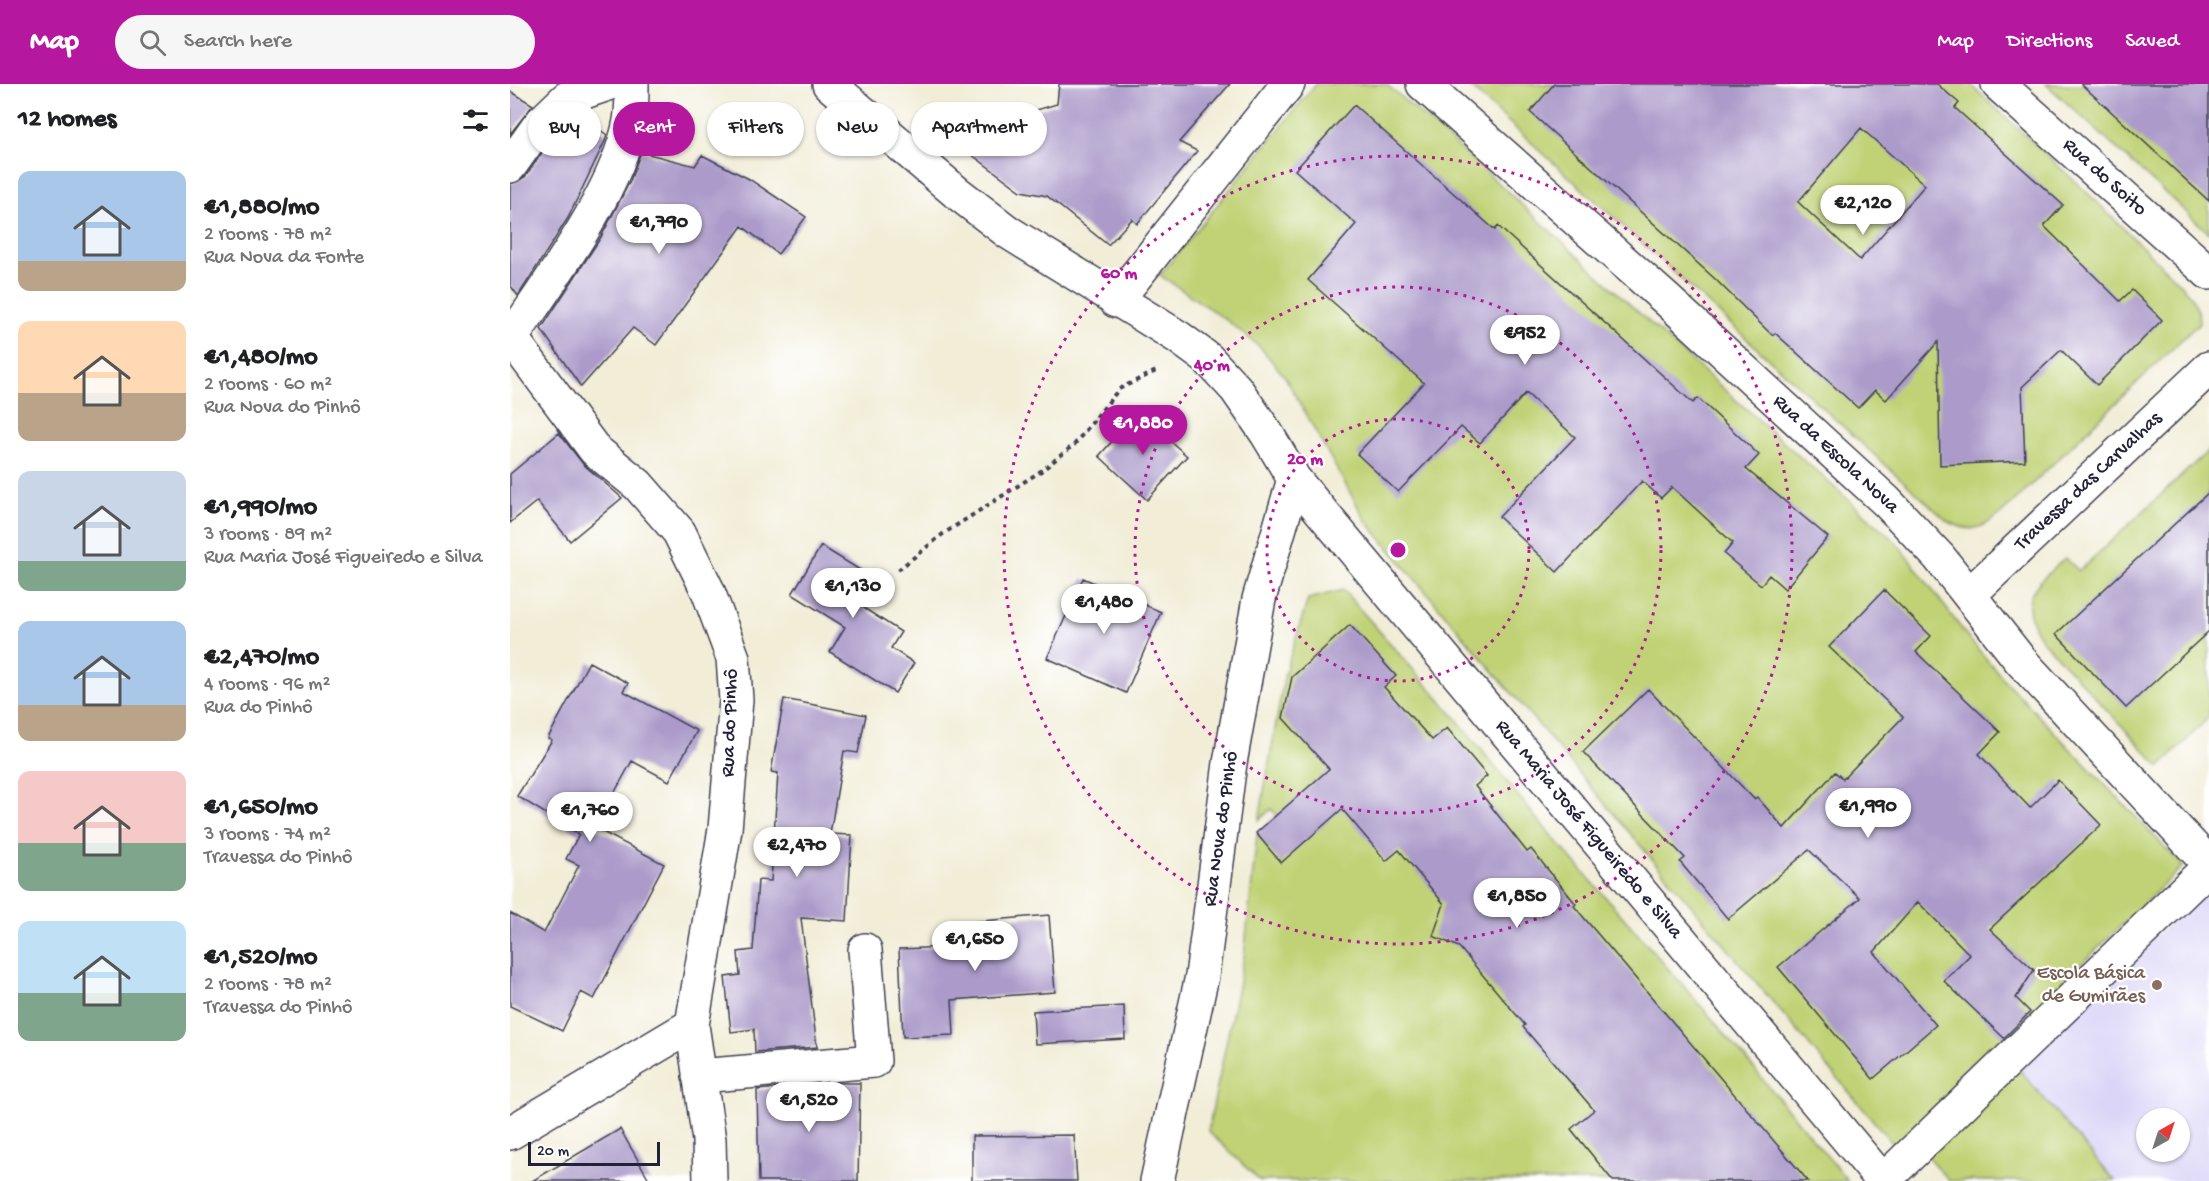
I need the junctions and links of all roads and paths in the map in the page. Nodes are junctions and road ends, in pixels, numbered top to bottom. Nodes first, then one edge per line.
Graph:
1 (608, 84) edge
2 (632, 84) edge
3 (829, 84) edge
4 (1288, 84) edge
5 (1423, 84) edge
6 (1998, 84) edge
7 (510, 166) edge
8 (2209, 273) edge
9 (1116, 301) junction
10 (510, 335) edge
11 (1202, 354) junction
12 (2209, 368) edge
13 (1294, 479) junction
14 (898, 570) dead end
15 (1969, 595) junction
16 (2209, 865) edge
17 (865, 950) dead end
18 (692, 1025) junction
19 (699, 1076) junction
20 (510, 1133) edge
21 (710, 1181) edge
22 (1157, 1181) edge
23 (1883, 1181) edge

1 - 7 street
2 - 10 street
3 - 9 street, Rua Maria José Figueiredo e Silva
4 - 9 street
5 - 15 street, Rua da Escola Nova
6 - 8 street, Rua do Soito
9 - 11 street, Rua Maria José Figueiredo e Silva
10 - 18 street, Rua do Pinhô
11 - 13 street, Rua Maria José Figueiredo e Silva
11 - 14 path
12 - 15 street, Travessa das Carvalhas
13 - 22 street, Rua Nova do Pinhô
13 - 23 street, Rua Maria José Figueiredo e Silva
15 - 16 street, Rua da Escola Nova
16 - 23 street
17 - 19 street
18 - 19 street, Rua do Pinhô
18 - 20 street
19 - 21 street, Rua do Pinhô

